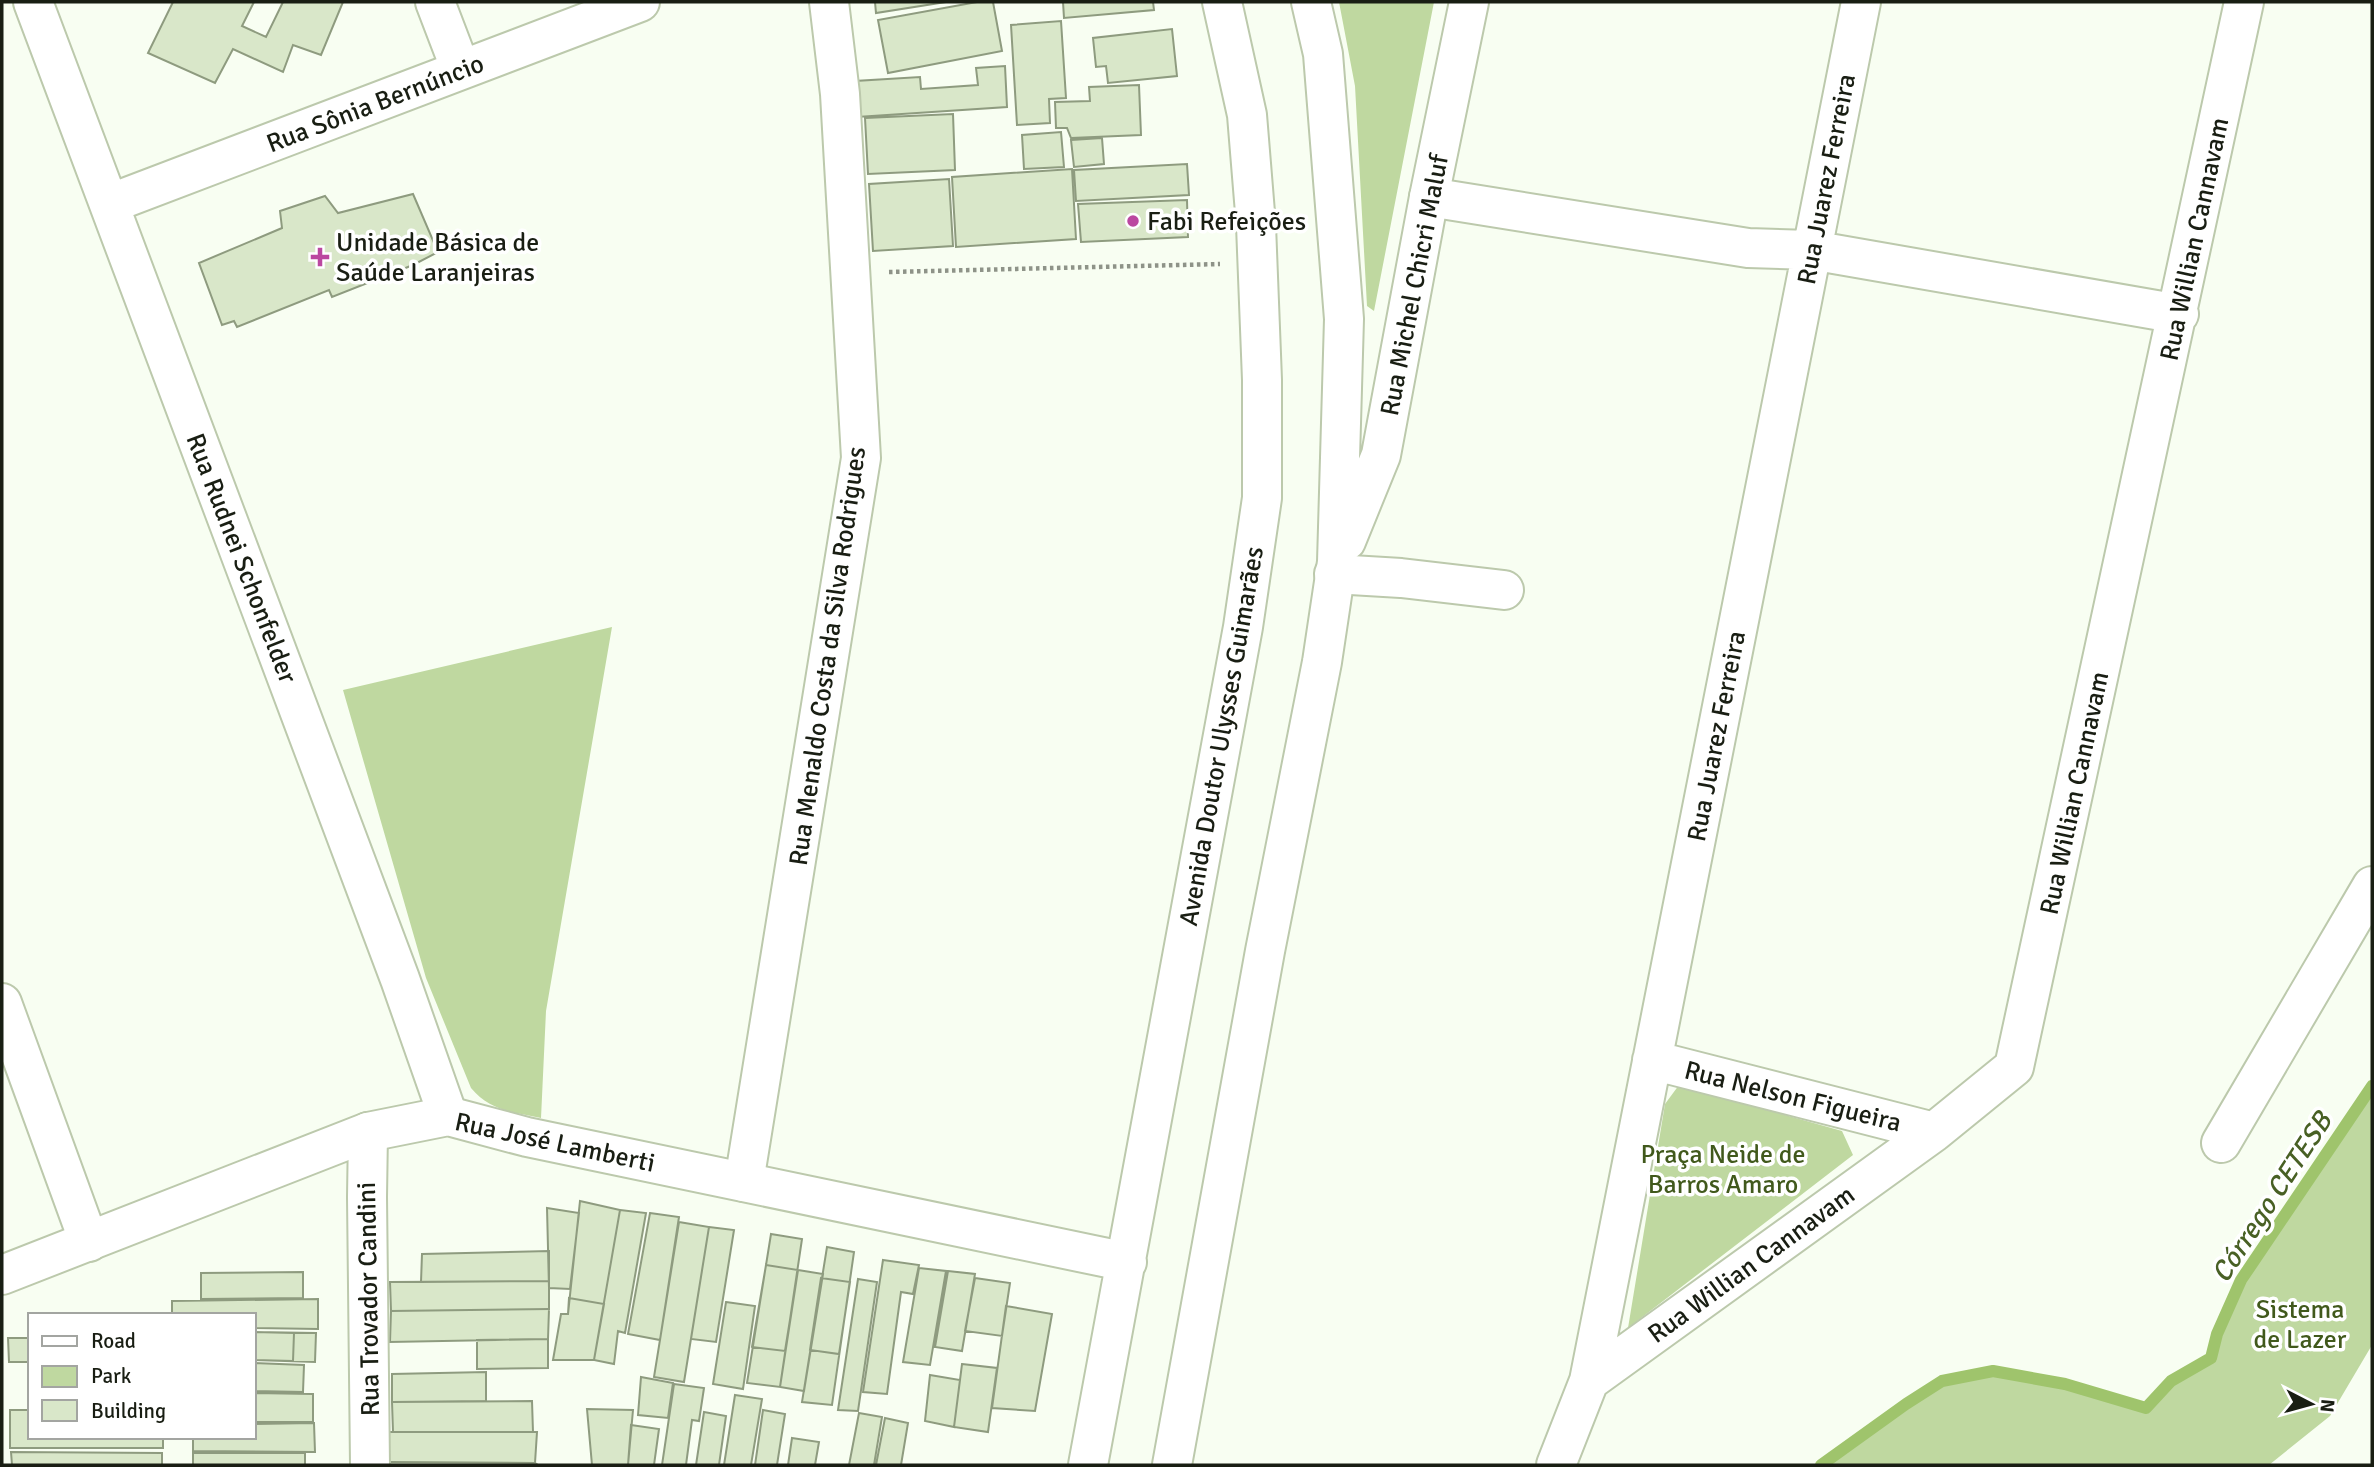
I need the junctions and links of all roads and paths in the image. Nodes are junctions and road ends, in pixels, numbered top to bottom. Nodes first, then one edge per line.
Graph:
1 (33, 2) edge
2 (435, 2) edge
3 (640, 2) edge
4 (829, 2) edge
5 (1222, 2) edge
6 (1311, 2) edge
7 (1469, 2) edge
8 (1861, 2) edge
9 (2245, 2) edge
10 (461, 70) junction
11 (1429, 197) junction
12 (109, 204) junction
13 (1811, 250) junction
14 (1257, 263) junction
15 (850, 273) junction
16 (2179, 314) junction
17 (1335, 568) junction
18 (1504, 590) dead end
19 (2372, 886) edge
20 (2, 1003) edge
21 (1652, 1060) junction
22 (447, 1116) junction
23 (368, 1132) junction
24 (1934, 1132) junction
25 (2221, 1143) dead end
26 (744, 1182) junction
27 (89, 1242) junction
28 (1127, 1262) junction
29 (2, 1275) edge
30 (1589, 1381) junction
31 (370, 1465) edge
32 (1087, 1465) edge
33 (1172, 1465) edge
34 (1556, 1465) edge

1 - 12 street, Rua Rudnei Schonfelder
2 - 10 street
3 - 10 street, Rua Sônia Bernúncio
4 - 15 street, Rua Menaldo Costa da Silva Rodrigues
5 - 14 street, Avenida Doutor Ulysses Guimarães
6 - 17 street
7 - 11 street, Rua Michel Chicri Maluf
8 - 13 street, Rua Juarez Ferreira
9 - 16 street, Rua Willian Cannavam
10 - 12 street, Rua Sônia Bernúncio
11 - 13 street
11 - 17 street, Rua Michel Chicri Maluf
12 - 22 street, Rua Rudnei Schonfelder
13 - 16 street
13 - 21 street, Rua Juarez Ferreira
14 - 15 path
14 - 28 street, Avenida Doutor Ulysses Guimarães
15 - 26 street, Rua Menaldo Costa da Silva Rodrigues
16 - 24 street, Rua Willian Cannavam
17 - 18 street
17 - 33 street
19 - 25 street
20 - 27 street
21 - 24 street, Rua Nelson Figueira
21 - 30 street, Rua Juarez Ferreira
22 - 23 street, Rua José Lamberti
22 - 26 street, Rua José Lamberti
23 - 27 street, Rua José Lamberti
23 - 31 street, Rua Trovador Candini
24 - 30 street, Rua Willian Cannavam
26 - 28 street, Rua José Lamberti
27 - 29 street, Rua José Lamberti
28 - 32 street, Avenida Doutor Ulysses Guimarães
30 - 34 street, Rua Juarez Ferreira

